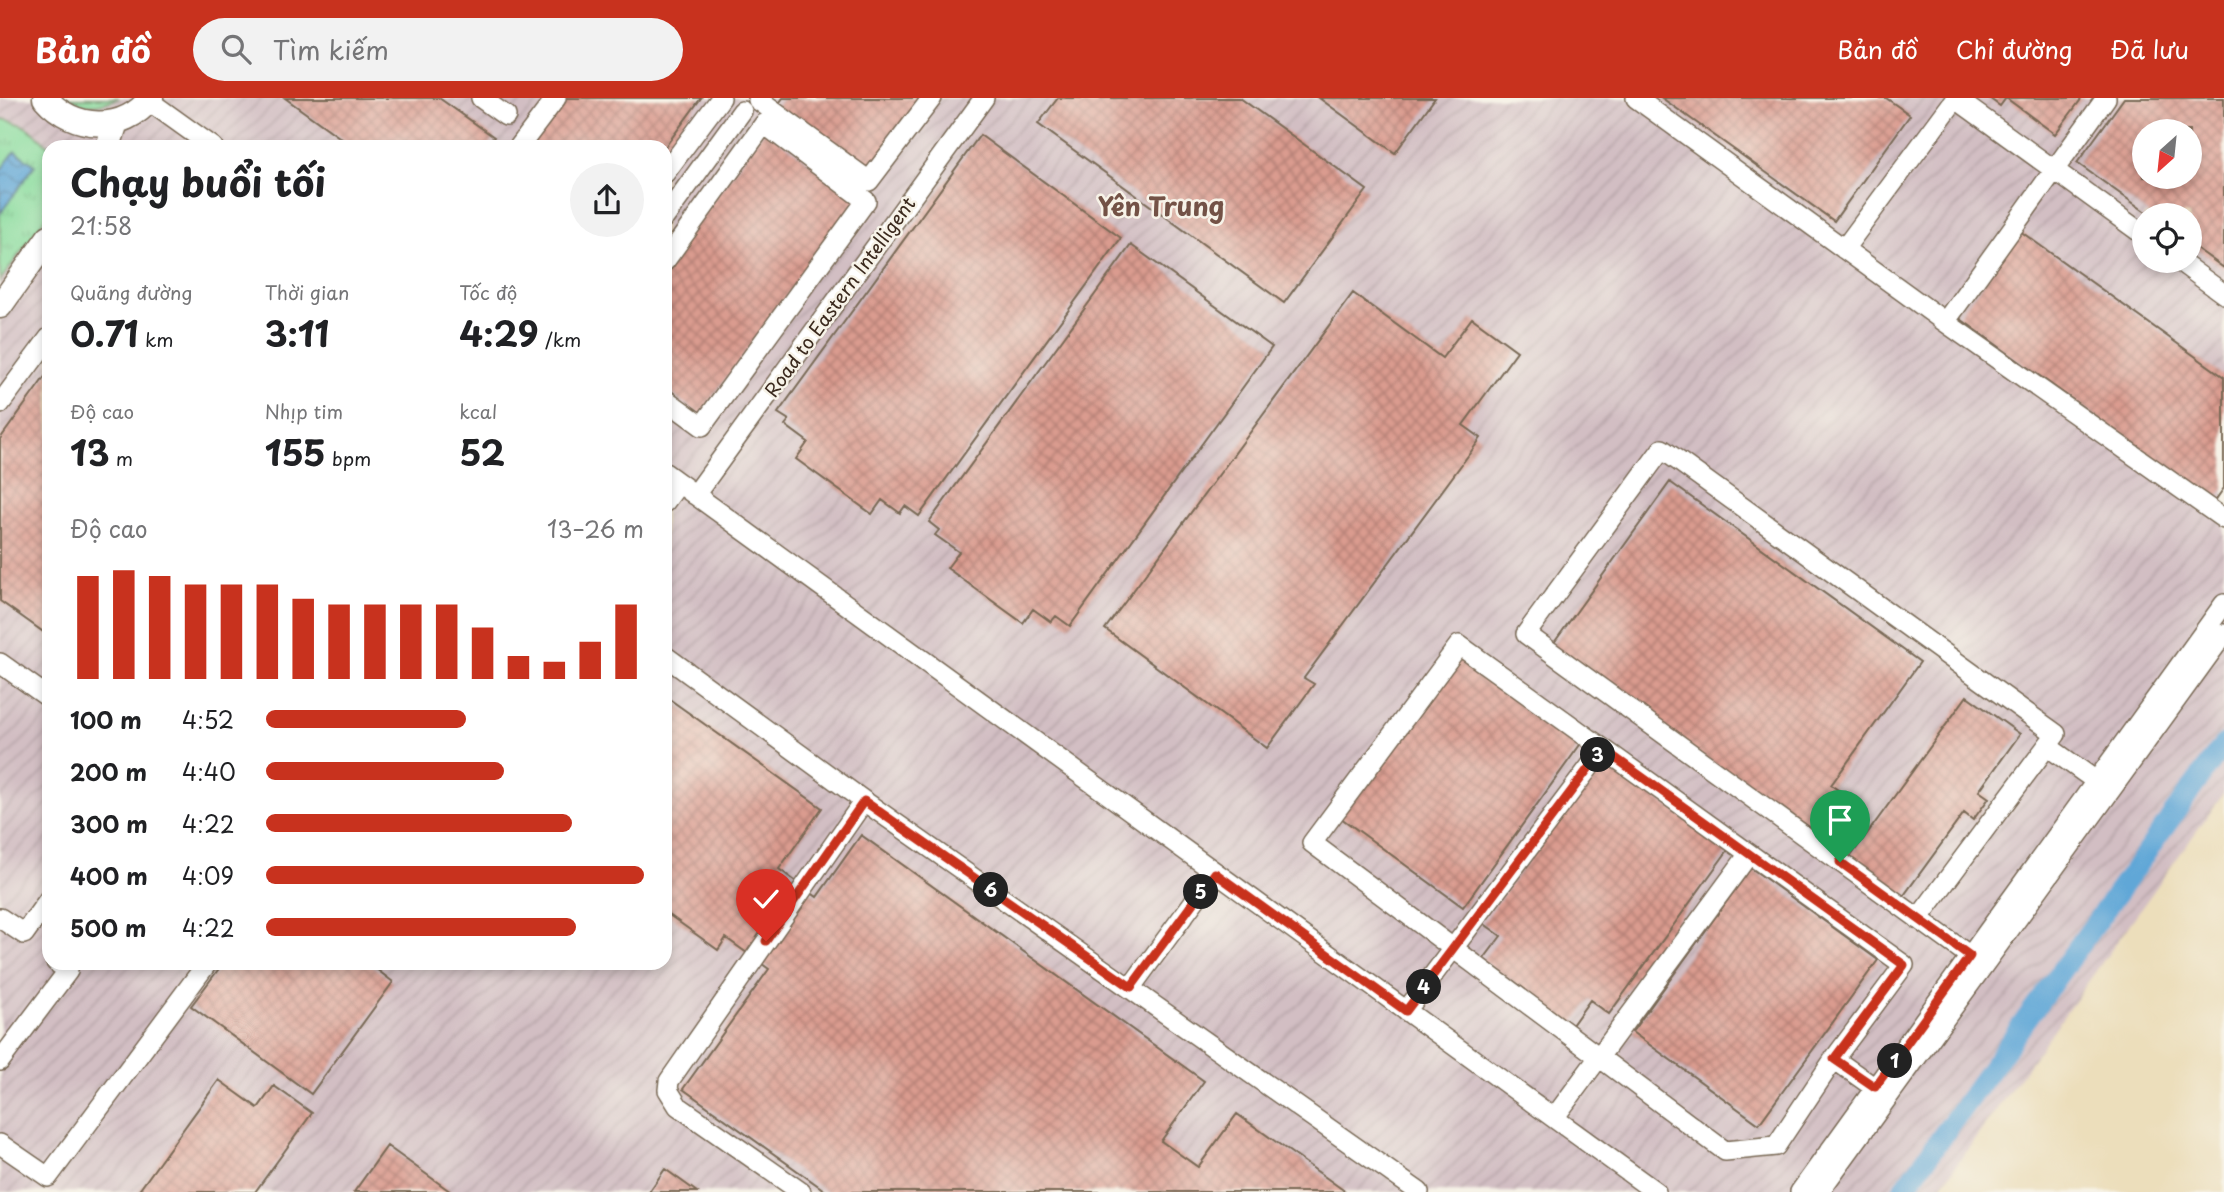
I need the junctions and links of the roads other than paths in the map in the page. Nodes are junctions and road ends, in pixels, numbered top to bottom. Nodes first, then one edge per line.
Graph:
1 (45, 98) edge
2 (481, 98) edge
3 (556, 98) edge
4 (721, 98) edge
5 (932, 98) edge
6 (984, 98) edge
7 (1636, 98) edge
8 (1955, 98) edge
9 (2106, 98) edge
10 (150, 99) edge
11 (751, 102) edge
12 (506, 116) dead end
13 (116, 122) junction
14 (110, 140) edge
15 (204, 140) edge
16 (524, 140) edge
17 (672, 164) edge
18 (2054, 170) junction
19 (672, 208) edge
20 (2132, 226) edge
21 (42, 247) edge
22 (1844, 249) junction
23 (672, 251) edge
24 (2195, 273) edge
25 (2224, 294) edge
26 (0, 306) edge
27 (1945, 322) junction
28 (42, 347) edge
29 (672, 403) edge
30 (0, 404) edge
31 (672, 478) edge
32 (695, 495) junction
33 (2224, 519) edge
34 (2224, 604) edge
35 (2224, 634) edge
36 (672, 661) edge
37 (0, 663) edge
38 (42, 693) edge
39 (2047, 746) junction
40 (1603, 749) junction
41 (2096, 782) junction
42 (864, 801) junction
43 (1749, 854) junction
44 (1215, 873) junction
45 (42, 909) edge
46 (0, 918) edge
47 (1919, 919) junction
48 (1453, 948) junction
49 (1970, 956) junction
50 (67, 970) edge
51 (202, 970) edge
52 (1131, 987) junction
53 (1406, 1011) junction
54 (1599, 1057) junction
55 (1834, 1059) junction
56 (0, 1061) edge
57 (1875, 1087) junction
58 (1554, 1118) junction
59 (0, 1144) edge
60 (801, 1192) edge
61 (1419, 1192) edge
62 (1657, 1192) edge
63 (1800, 1192) edge
64 (1819, 1192) edge

1 - 13 main road
2 - 12 street
3 - 16 street
4 - 17 street
5 - 11 street
6 - 32 street, Road to Eastern Intelligent
7 - 22 street
8 - 18 street
8 - 22 street
9 - 18 street
10 - 13 main road
10 - 15 street
11 - 19 street
13 - 14 main road
18 - 20 street
18 - 27 street
21 - 26 main road
22 - 27 street
23 - 29 street
24 - 25 street
27 - 33 street
28 - 30 street
31 - 32 street
32 - 44 street
34 - 41 street
35 - 64 street
36 - 42 street
37 - 38 street
39 - 41 street
39 - 47 street
39 - 47 street
40 - 43 street
40 - 48 street
40 - 48 street
41 - 49 street
42 - 52 street
42 - 60 street
43 - 54 street
43 - 55 street
44 - 52 street
44 - 53 street
45 - 46 street
47 - 49 street
48 - 53 street
48 - 54 street
49 - 57 street
50 - 56 street
51 - 59 street
52 - 61 street
53 - 58 street
54 - 55 street
54 - 58 street
55 - 57 street
57 - 63 street
58 - 62 street

